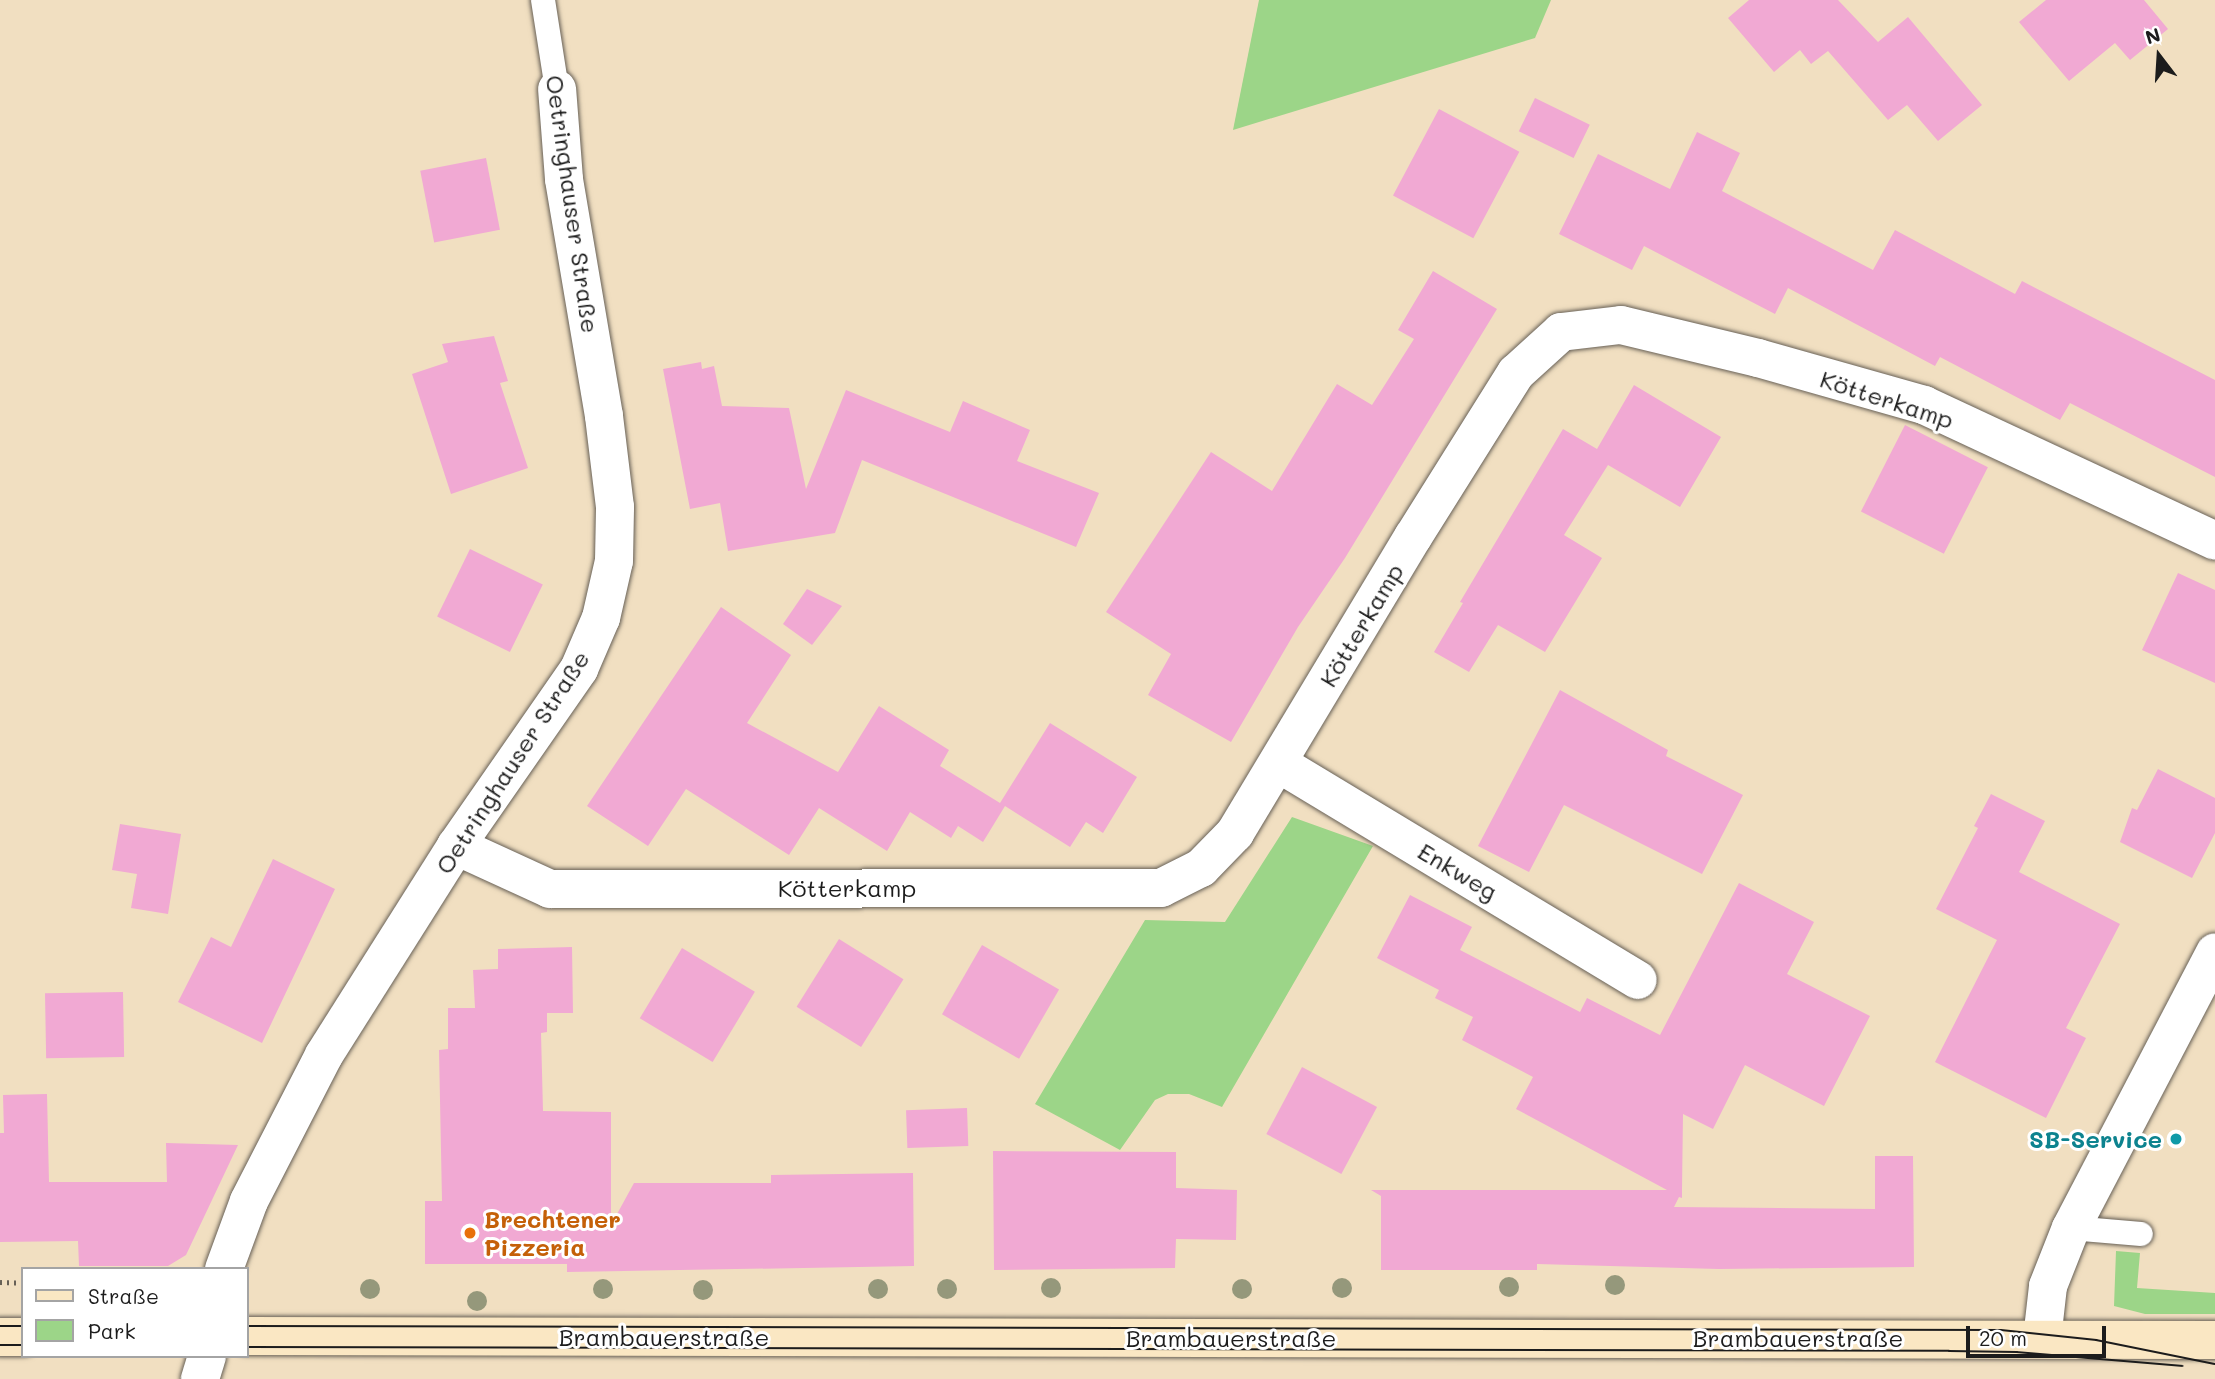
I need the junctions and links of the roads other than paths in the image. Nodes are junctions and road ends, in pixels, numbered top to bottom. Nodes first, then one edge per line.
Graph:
1 (543, 0) edge
2 (557, 89) joint
3 (2215, 541) edge
4 (1278, 762) junction
5 (456, 846) junction
6 (2213, 961) edge
7 (1638, 980) dead end
8 (2071, 1228) junction
9 (2141, 1234) dead end
10 (225, 1267) edge
11 (248, 1336) edge
12 (0, 1337) edge
13 (21, 1337) edge
14 (2042, 1339) junction
15 (2215, 1340) edge
16 (206, 1358) edge
17 (200, 1379) edge

1 - 2 lane, Oetringhauser Straße
2 - 5 street, Oetringhauser Straße
3 - 4 street, Kötterkamp
4 - 5 street, Kötterkamp
4 - 7 street, Enkweg
5 - 10 street, Oetringhauser Straße
6 - 8 street
8 - 9 lane
8 - 14 street
11 - 14 main road, Brambauerstraße
12 - 13 main road
14 - 15 main road, Brambauerstraße
16 - 17 street

